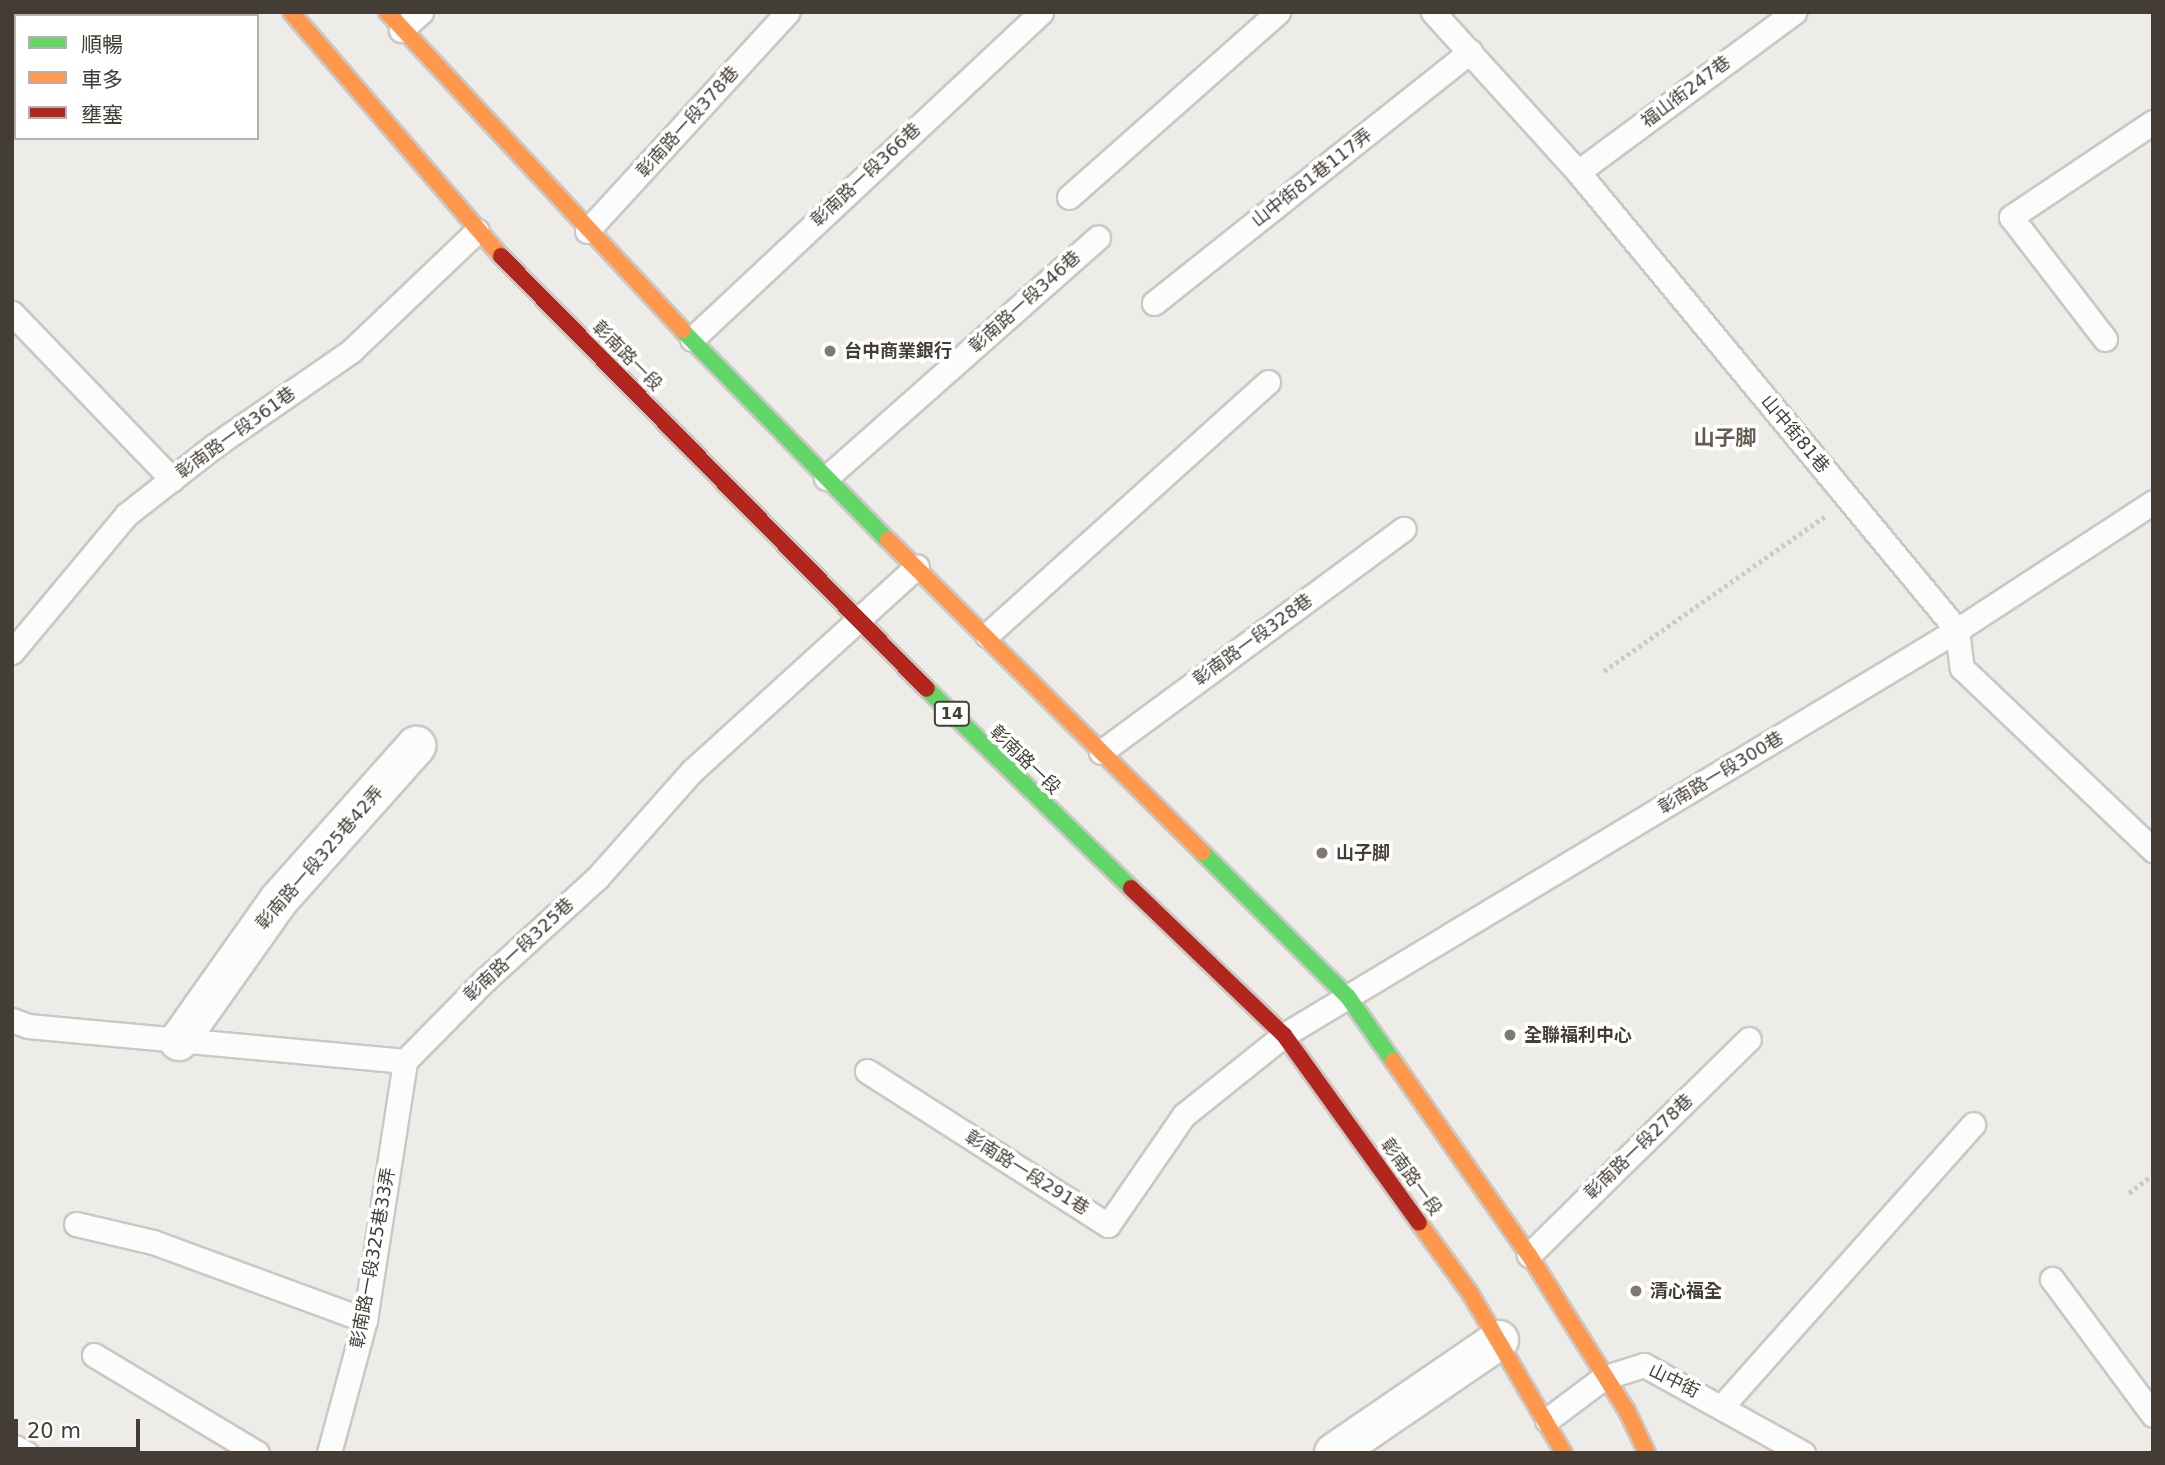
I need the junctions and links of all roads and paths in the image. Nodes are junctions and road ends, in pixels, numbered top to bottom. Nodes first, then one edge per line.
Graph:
1 (291, 12) edge
2 (421, 12) edge
3 (788, 12) edge
4 (1041, 12) edge
5 (1278, 12) edge
6 (1433, 12) edge
7 (1794, 12) edge
8 (394, 21) edge
9 (1470, 52) junction
10 (2153, 122) edge
11 (1578, 172) junction
12 (1069, 197) dead end
13 (477, 231) junction
14 (587, 231) junction
15 (1098, 237) dead end
16 (1154, 303) dead end
17 (12, 313) edge
18 (692, 339) junction
19 (2105, 339) dead end
20 (1268, 382) dead end
21 (826, 478) junction
22 (172, 479) junction
23 (1849, 499) junction
24 (2153, 502) edge
25 (1404, 529) dead end
26 (917, 566) junction
27 (858, 618) junction
28 (1957, 631) junction
29 (988, 635) junction
30 (12, 652) edge
31 (1604, 671) dead end
32 (416, 747) dead end
33 (1101, 752) junction
34 (2153, 850) edge
35 (1348, 997) junction
36 (12, 1020) edge
37 (1284, 1035) junction
38 (1749, 1039) dead end
39 (178, 1041) junction
40 (405, 1061) junction
41 (867, 1071) dead end
42 (1973, 1124) dead end
43 (2153, 1174) edge
44 (2129, 1193) dead end
45 (76, 1224) dead end
46 (1528, 1255) junction
47 (2052, 1279) dead end
48 (365, 1320) junction
49 (1499, 1340) junction
50 (94, 1355) dead end
51 (1603, 1378) junction
52 (1723, 1405) junction
53 (2153, 1415) edge
54 (1547, 1420) junction
55 (257, 1453) edge
56 (330, 1453) edge
57 (1334, 1453) edge
58 (1564, 1453) edge
59 (1647, 1453) edge
60 (1803, 1453) edge

1 - 13 main road, 彰南路一段 / 14
2 - 8 lane
3 - 14 lane, 彰南路一段378巷
4 - 18 lane, 彰南路一段366巷
5 - 12 lane
6 - 9 lane, 山中街81巷
7 - 11 lane, 福山街247巷
8 - 14 main road
9 - 11 lane, 山中街81巷
9 - 16 lane, 山中街81巷117弄
10 - 19 lane
11 - 23 lane, 山中街81巷
13 - 22 lane, 彰南路一段361巷
13 - 27 main road, 彰南路一段 / 14
14 - 18 main road
15 - 21 lane, 彰南路一段346巷
17 - 22 lane
18 - 21 main road
20 - 29 lane
21 - 26 main road
22 - 30 lane, 彰南路一段361巷
23 - 28 lane, 山中街81巷
23 - 31 path
24 - 28 lane, 彰南路一段300巷
25 - 33 lane, 彰南路一段328巷
26 - 27 lane, 彰南路一段325巷
26 - 29 main road
27 - 37 main road, 彰南路一段 / 14
27 - 40 lane, 彰南路一段325巷
28 - 34 lane
28 - 35 lane, 彰南路一段300巷
29 - 33 main road
32 - 39 street, 彰南路一段325巷42弄
33 - 35 main road
35 - 37 lane, 彰南路一段300巷
35 - 46 main road
36 - 39 lane
37 - 41 lane, 彰南路一段291巷
37 - 49 main road, 彰南路一段 / 14
38 - 46 lane, 彰南路一段278巷
39 - 40 lane
40 - 48 lane, 彰南路一段325巷33弄
42 - 52 lane
43 - 44 path
45 - 48 lane
46 - 51 main road
47 - 53 lane
48 - 56 lane, 彰南路一段325巷33弄
49 - 54 main road, 彰南路一段 / 14
49 - 57 street
50 - 55 lane
51 - 52 lane, 山中街
51 - 54 lane, 山中街
51 - 59 main road
52 - 60 lane, 山中街
54 - 58 main road, 彰南路一段 / 14

